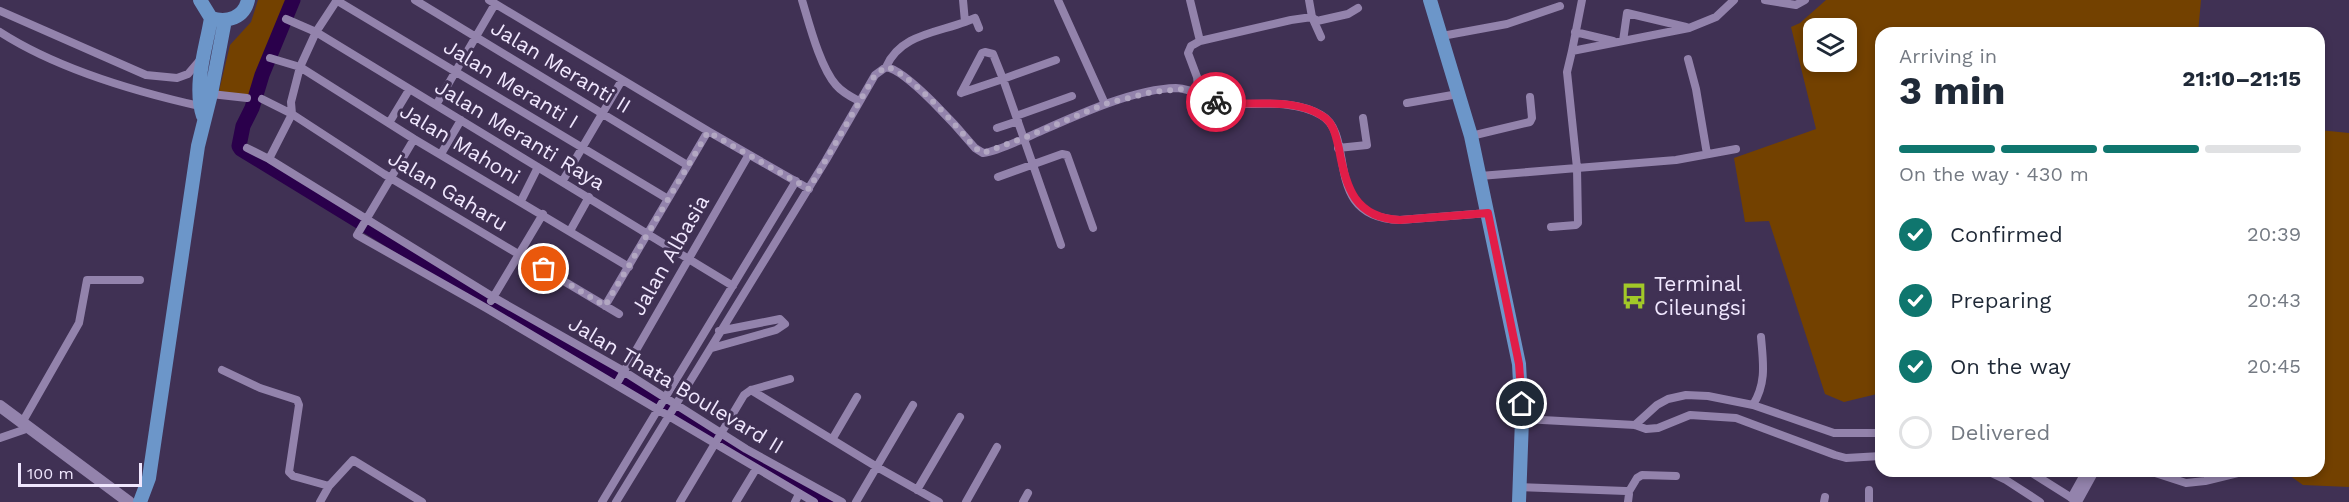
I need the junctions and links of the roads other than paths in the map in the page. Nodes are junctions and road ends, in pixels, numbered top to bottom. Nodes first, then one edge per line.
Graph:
1 (200, 0) edge
2 (248, 0) edge
3 (336, 0) edge
4 (415, 0) edge
5 (802, 0) edge
6 (963, 0) edge
7 (1058, 0) edge
8 (1190, 0) edge
9 (1309, 0) edge
10 (1430, 0) edge
11 (1582, 0) edge
12 (1734, 0) edge
13 (1765, 0) edge
14 (1805, 0) edge
15 (492, 2) edge
16 (1560, 6) dead end
17 (1358, 8) dead end
18 (0, 11) edge
19 (1312, 17) junction
20 (211, 18) junction
21 (286, 19) dead end
22 (225, 20) junction
23 (965, 22) junction
24 (979, 28) dead end
25 (1689, 28) junction
26 (0, 32) edge
27 (316, 32) junction
28 (1575, 32) junction
29 (1442, 36) junction
30 (476, 37) junction
31 (1321, 37) dead end
32 (1200, 40) junction
33 (1622, 42) junction
34 (1572, 51) junction
35 (203, 55) junction
36 (270, 58) dead end
37 (1688, 59) dead end
38 (1056, 60) dead end
39 (300, 67) junction
40 (886, 67) junction
41 (456, 72) junction
42 (1003, 79) junction
43 (622, 80) junction
44 (409, 90) junction
45 (211, 94) junction
46 (1458, 94) junction
47 (1199, 95) junction
48 (1072, 96) dead end
49 (1530, 97) dead end
50 (247, 98) dead end
51 (262, 99) dead end
52 (859, 101) junction
53 (1407, 102) dead end
54 (1105, 104) junction
55 (436, 105) junction
56 (204, 111) junction
57 (603, 113) junction
58 (292, 114) junction
59 (1017, 118) junction
60 (1363, 118) dead end
61 (461, 120) junction
62 (388, 123) junction
63 (997, 128) dead end
64 (708, 132) junction
65 (1471, 136) junction
66 (1024, 138) junction
67 (414, 139) junction
68 (247, 148) dead end
69 (584, 148) junction
70 (1338, 148) junction
71 (1736, 148) dead end
72 (441, 154) junction
73 (1707, 154) junction
74 (748, 156) junction
75 (269, 159) junction
76 (1033, 164) junction
77 (687, 165) junction
78 (538, 167) junction
79 (1577, 168) junction
80 (1480, 176) junction
81 (998, 177) dead end
82 (391, 178) junction
83 (796, 181) junction
84 (562, 182) junction
85 (809, 189) junction
86 (589, 197) junction
87 (668, 199) junction
88 (521, 201) junction
89 (1488, 213) junction
90 (543, 214) junction
91 (362, 226) junction
92 (1551, 227) dead end
93 (1093, 228) dead end
94 (570, 231) junction
95 (648, 233) junction
96 (1062, 245) dead end
97 (519, 255) junction
98 (690, 259) junction
99 (629, 267) junction
100 (140, 280) dead end
101 (733, 286) junction
102 (490, 302) junction
103 (605, 306) junction
104 (619, 314) dead end
105 (707, 329) junction
106 (720, 331) junction
107 (1761, 337) dead end
108 (712, 348) junction
109 (222, 370) dead end
110 (619, 379) junction
111 (790, 379) dead end
112 (751, 390) junction
113 (856, 397) dead end
114 (661, 405) junction
115 (913, 405) dead end
116 (1753, 405) junction
117 (0, 406) edge
118 (671, 411) junction
119 (960, 417) dead end
120 (1522, 419) junction
121 (26, 424) junction
122 (1635, 425) junction
123 (1875, 433) edge
124 (0, 438) edge
125 (833, 438) junction
126 (716, 439) junction
127 (997, 447) dead end
128 (1875, 456) edge
129 (877, 467) junction
130 (756, 469) junction
131 (1676, 476) dead end
132 (2000, 477) edge
133 (2038, 477) edge
134 (2084, 477) edge
135 (2091, 477) edge
136 (2168, 477) edge
137 (2223, 477) edge
138 (329, 486) junction
139 (1520, 487) junction
140 (916, 489) junction
141 (1869, 490) dead end
142 (1029, 493) dead end
143 (1628, 497) edge
144 (797, 498) edge
145 (2076, 501) edge
146 (129, 502) edge
147 (140, 502) edge
148 (320, 502) edge
149 (422, 502) edge
150 (602, 502) edge
151 (616, 502) edge
152 (680, 502) edge
153 (736, 502) edge
154 (814, 502) edge
155 (842, 502) edge
156 (856, 502) edge
157 (939, 502) edge
158 (966, 502) edge
159 (1023, 502) edge
160 (1519, 502) edge
161 (1869, 502) edge
162 (2040, 502) edge

1 - 20 main road
2 - 22 main road
3 - 27 street
3 - 41 street, Jalan Meranti I
4 - 30 street, Jalan Meranti II
5 - 52 street
6 - 23 street
7 - 54 street
8 - 32 street
9 - 19 street
10 - 29 main road
11 - 28 street
12 - 25 street
13 - 14 street
15 - 30 street
15 - 43 street
16 - 29 street
17 - 19 street
18 - 35 street
19 - 31 street
19 - 32 street
20 - 22 main road
20 - 35 main road
21 - 27 street, Jalan Meranti Raya
22 - 45 main road
23 - 24 street
23 - 40 street
25 - 33 street
25 - 33 street
26 - 56 street
27 - 39 street
27 - 44 street, Jalan Meranti Raya
28 - 33 street
28 - 34 street
29 - 46 main road
30 - 41 street
30 - 57 street, Jalan Meranti II
32 - 47 street
33 - 34 street
34 - 79 street
35 - 56 main road
36 - 39 street, Jalan Mahoni
37 - 73 street
38 - 42 street
39 - 58 street
39 - 62 street, Jalan Mahoni
40 - 52 street
40 - 66 street
41 - 55 street
41 - 69 street, Jalan Meranti I
42 - 42 street
42 - 59 street
43 - 57 street
43 - 64 street
44 - 55 street, Jalan Meranti Raya
44 - 62 street
45 - 50 street
45 - 56 main road
46 - 53 street
46 - 65 main road
47 - 54 street
47 - 70 street
48 - 59 street
49 - 65 street
51 - 58 street, Jalan Gaharu
52 - 85 street
54 - 66 street
55 - 61 street, Jalan Meranti Raya
56 - 147 main road
57 - 69 street
57 - 77 street, Jalan Meranti II
58 - 75 street
58 - 82 street, Jalan Gaharu
59 - 63 street
59 - 66 street
60 - 70 street
61 - 72 street
61 - 78 street, Jalan Meranti Raya
62 - 67 street, Jalan Mahoni
64 - 74 street
64 - 77 street
65 - 80 main road
66 - 76 street
67 - 72 street, Jalan Mahoni
67 - 82 street
68 - 75 street, Jalan Thata Boulevard II
69 - 84 street
69 - 87 street, Jalan Meranti I
70 - 89 street
71 - 73 street
72 - 88 street, Jalan Mahoni
73 - 79 street
74 - 83 street
74 - 98 street, Jalan Albasia
75 - 91 street, Jalan Thata Boulevard II
76 - 81 street
76 - 93 street
76 - 96 street
77 - 87 street
78 - 84 street, Jalan Meranti Raya
78 - 88 street
79 - 80 street
79 - 92 street
80 - 89 main road
82 - 91 street
82 - 97 street, Jalan Gaharu
83 - 85 street
83 - 101 street
84 - 86 street, Jalan Meranti Raya
85 - 106 street
86 - 94 street
86 - 95 street, Jalan Meranti Raya
87 - 95 street
88 - 90 street, Jalan Mahoni
89 - 120 main road
90 - 94 street, Jalan Mahoni
90 - 97 street
91 - 102 street, Jalan Thata Boulevard II
91 - 102 street, Jalan Thata Boulevard II
94 - 99 street, Jalan Mahoni
95 - 98 street, Jalan Meranti Raya
95 - 99 street
97 - 102 street
97 - 103 street, Jalan Gaharu
98 - 101 street, Jalan Meranti Raya
98 - 110 street, Jalan Albasia
99 - 103 street
100 - 121 street
101 - 105 street
102 - 110 street, Jalan Thata Boulevard II
102 - 110 street, Jalan Thata Boulevard II
103 - 104 street, Jalan Gaharu
105 - 106 street
105 - 114 street
106 - 108 street
106 - 108 street
107 - 116 street
108 - 118 street
109 - 138 street
110 - 114 street, Jalan Thata Boulevard II
110 - 114 street, Jalan Thata Boulevard II
111 - 112 street
112 - 125 street
112 - 126 street
113 - 125 street
114 - 118 street, Jalan Thata Boulevard II
114 - 118 street, Jalan Thata Boulevard II
114 - 150 street
115 - 129 street
116 - 122 street
116 - 123 street
117 - 121 main road
118 - 126 street, Jalan Thata Boulevard II
118 - 126 street, Jalan Thata Boulevard II
118 - 151 street
119 - 140 street
120 - 122 street
120 - 139 main road
121 - 124 street
121 - 146 main road
122 - 128 street
125 - 129 street
126 - 130 street, Jalan Thata Boulevard II
126 - 152 street
126 - 155 street, Jalan Thata Boulevard II
127 - 158 street
129 - 140 street
129 - 156 street
130 - 144 street, Jalan Thata Boulevard II
130 - 153 street
131 - 143 street
132 - 162 street
133 - 145 street
134 - 145 street
135 - 145 street
136 - 137 street
138 - 148 street
138 - 149 street
139 - 143 street
139 - 160 main road
140 - 157 street
141 - 161 street
142 - 159 street
144 - 154 street, Jalan Thata Boulevard II

